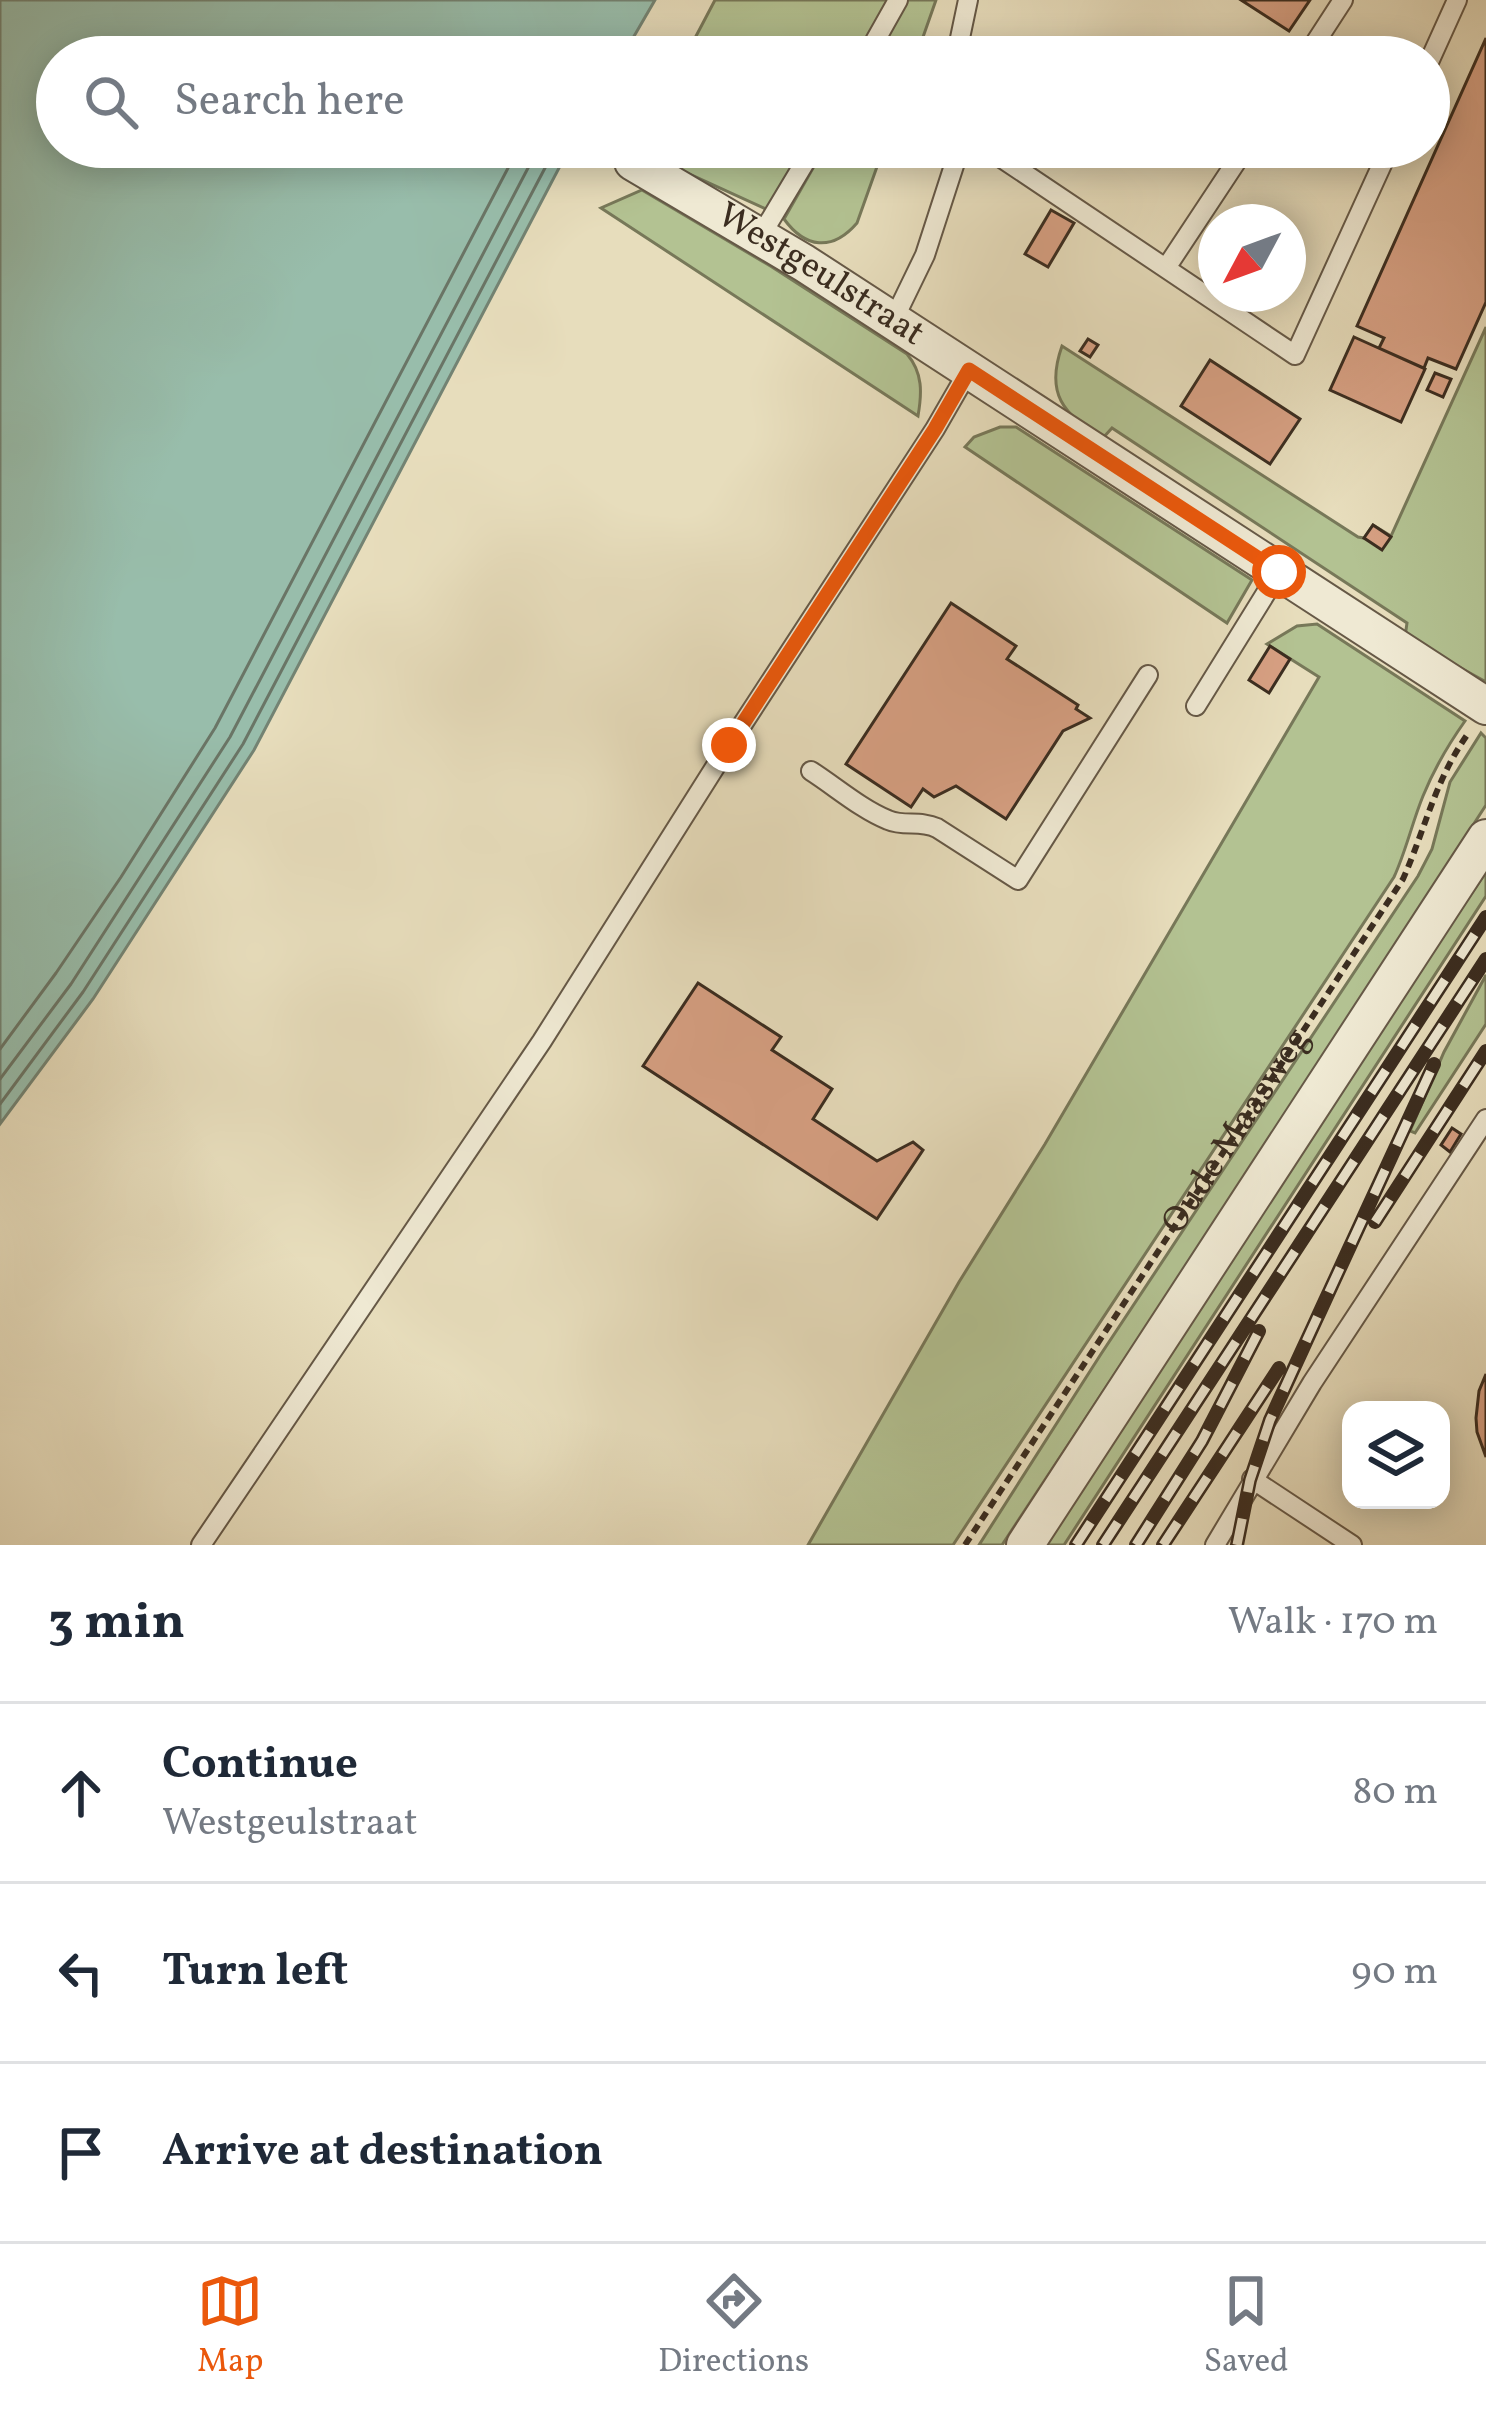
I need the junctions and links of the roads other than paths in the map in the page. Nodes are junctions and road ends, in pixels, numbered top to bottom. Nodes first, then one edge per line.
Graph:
1 (898, 0) edge
2 (968, 0) edge
3 (1343, 0) edge
4 (1457, 0) edge
5 (878, 36) edge
6 (960, 36) edge
7 (1320, 36) edge
8 (1441, 36) edge
9 (643, 168) edge
10 (801, 168) edge
11 (953, 168) edge
12 (1016, 168) edge
13 (1232, 168) edge
14 (1380, 168) edge
15 (760, 237) junction
16 (1166, 268) junction
17 (893, 321) junction
18 (969, 370) junction
19 (1279, 572) junction
20 (1148, 675) dead end
21 (1196, 706) dead end
22 (1480, 716) edge
23 (811, 771) dead end
24 (1486, 838) edge
25 (1486, 1119) edge
26 (1252, 1480) junction
27 (200, 1545) edge
28 (1024, 1545) edge
29 (1215, 1545) edge
30 (1352, 1545) edge

1 - 5 lane
2 - 6 lane
3 - 7 lane
4 - 8 lane
9 - 15 street, Westgeulstraat
10 - 15 lane
11 - 17 lane
12 - 16 lane
13 - 16 lane
14 - 16 lane
15 - 17 street, Westgeulstraat
17 - 18 street, Westgeulstraat
18 - 19 street, Westgeulstraat
18 - 27 lane
19 - 21 lane
19 - 22 street, Westgeulstraat
20 - 23 lane
24 - 28 street, Oude Maasweg
25 - 26 lane
26 - 29 lane
26 - 30 lane

